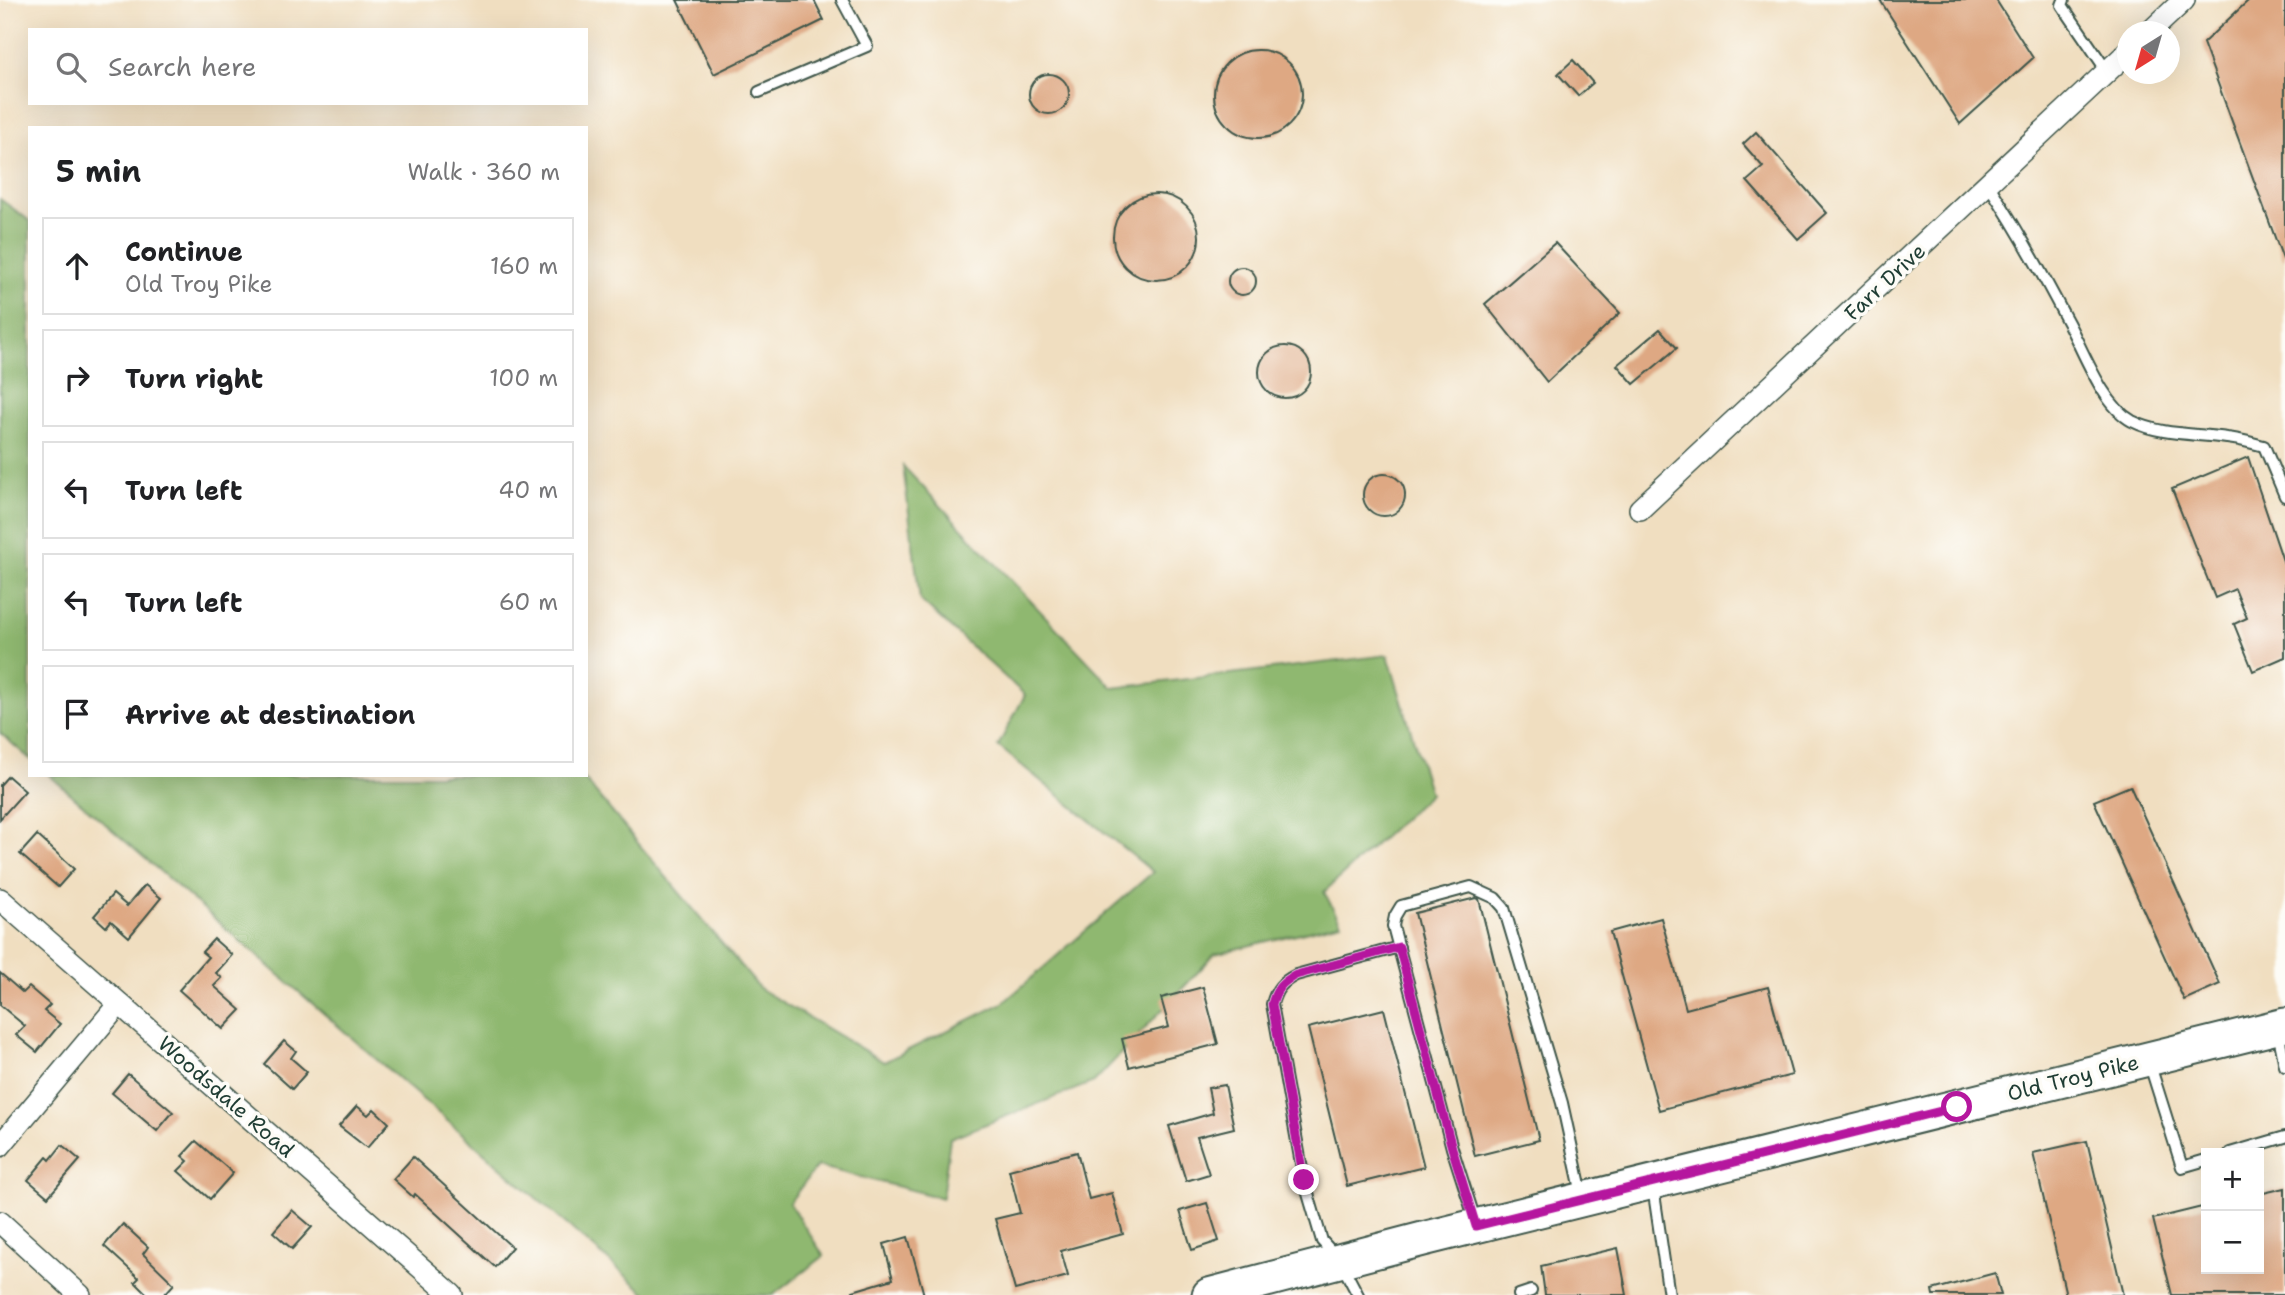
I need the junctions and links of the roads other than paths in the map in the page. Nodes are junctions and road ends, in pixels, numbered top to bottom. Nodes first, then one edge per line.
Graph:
1 (842, 0) edge
2 (2064, 0) edge
3 (2184, 0) edge
4 (2162, 21) edge
5 (2117, 62) edge
6 (2107, 71) junction
7 (759, 92) dead end
8 (1988, 184) junction
9 (2285, 496) edge
10 (1640, 509) dead end
11 (0, 899) edge
12 (1399, 947) junction
13 (119, 1004) junction
14 (2281, 1026) edge
15 (2148, 1059) junction
16 (2285, 1066) edge
17 (2285, 1137) edge
18 (0, 1146) edge
19 (2247, 1148) edge
20 (2201, 1161) edge
21 (1652, 1182) junction
22 (1583, 1199) junction
23 (0, 1222) edge
24 (1476, 1226) junction
25 (1340, 1261) junction
26 (1531, 1291) dead end
27 (1217, 1294) edge
28 (80, 1295) edge
29 (452, 1295) edge
30 (1358, 1295) edge
31 (1519, 1295) edge
32 (1669, 1295) edge

1 - 7 lane
2 - 6 lane
3 - 4 street
5 - 6 street, Farr Drive
6 - 8 street, Farr Drive
8 - 9 lane
8 - 10 street, Farr Drive
11 - 13 street, Woodsdale Road
12 - 22 lane
12 - 24 lane
12 - 25 lane
13 - 18 street
13 - 29 street, Woodsdale Road
14 - 15 main road, Old Troy Pike
14 - 16 lane
15 - 20 lane
15 - 21 main road, Old Troy Pike
17 - 19 lane
21 - 22 main road, Old Troy Pike
21 - 32 lane
22 - 24 main road, Old Troy Pike
23 - 28 street
24 - 25 main road, Old Troy Pike
25 - 27 main road, Old Troy Pike
25 - 30 lane
26 - 31 lane

